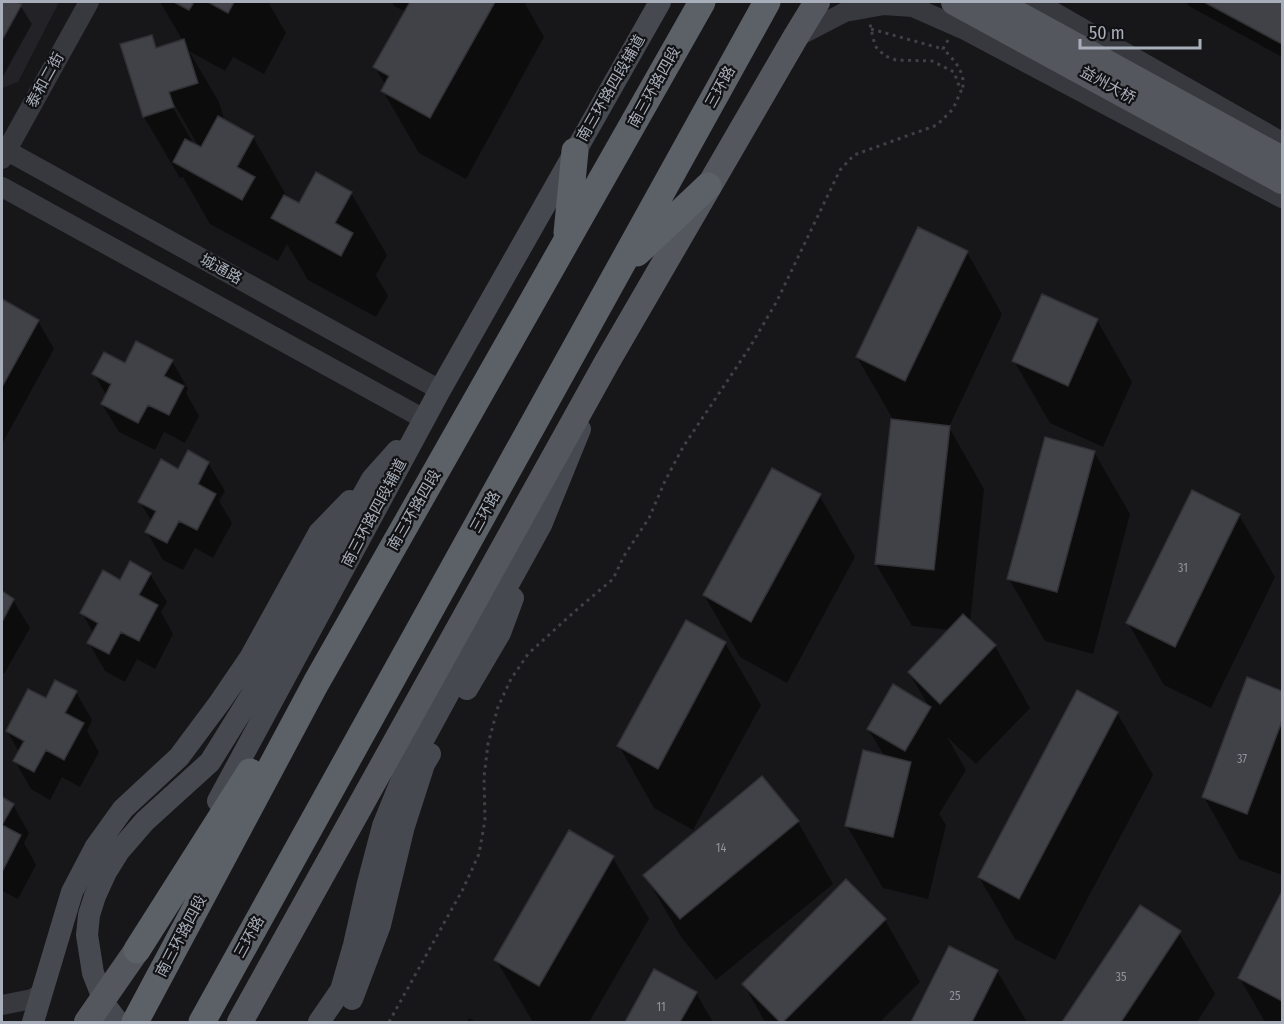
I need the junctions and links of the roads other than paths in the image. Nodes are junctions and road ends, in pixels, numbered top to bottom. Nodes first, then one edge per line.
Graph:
1 (89, 2) edge
2 (660, 2) edge
3 (702, 2) edge
4 (767, 2) edge
5 (817, 2) edge
6 (954, 2) edge
7 (996, 2) edge
8 (1036, 2) edge
9 (795, 38) junction
10 (575, 151) junction
11 (3, 153) edge
12 (1276, 161) edge
13 (708, 186) junction
14 (2, 187) edge
15 (1282, 198) edge
16 (566, 244) junction
17 (619, 270) junction
18 (607, 362) junction
19 (440, 390) junction
20 (424, 419) junction
21 (372, 479) junction
22 (541, 525) junction
23 (404, 528) junction
24 (137, 951) junction
25 (42, 993) junction
26 (2, 1005) edge
27 (33, 1023) edge
28 (87, 1023) edge
29 (118, 1023) edge
30 (135, 1023) edge
31 (202, 1023) edge
32 (240, 1023) edge
33 (319, 1023) edge
34 (335, 1023) edge

1 - 11 street, 泰和二街
2 - 10 main road, 南三环路四段辅道
3 - 16 highway, 南三环路四段
4 - 17 highway, 三环路
5 - 9 main road
6 - 12 main road, 益州大桥
7 - 12 main road, 益州大桥
8 - 12 street
9 - 13 main road
9 - 15 street
10 - 16 highway
10 - 19 main road, 南三环路四段辅道
11 - 19 street, 城通路
13 - 17 highway
13 - 18 main road
14 - 20 street
16 - 23 highway, 南三环路四段
17 - 31 highway, 三环路
18 - 22 main road
18 - 32 main road
19 - 20 main road, 南三环路四段辅道
20 - 21 main road
20 - 24 main road, 南三环路四段辅道
21 - 25 main road
21 - 29 main road
22 - 33 main road
22 - 34 main road
23 - 24 highway
23 - 30 highway, 南三环路四段
24 - 28 main road, 南三环路四段辅道
25 - 26 street
25 - 27 main road

